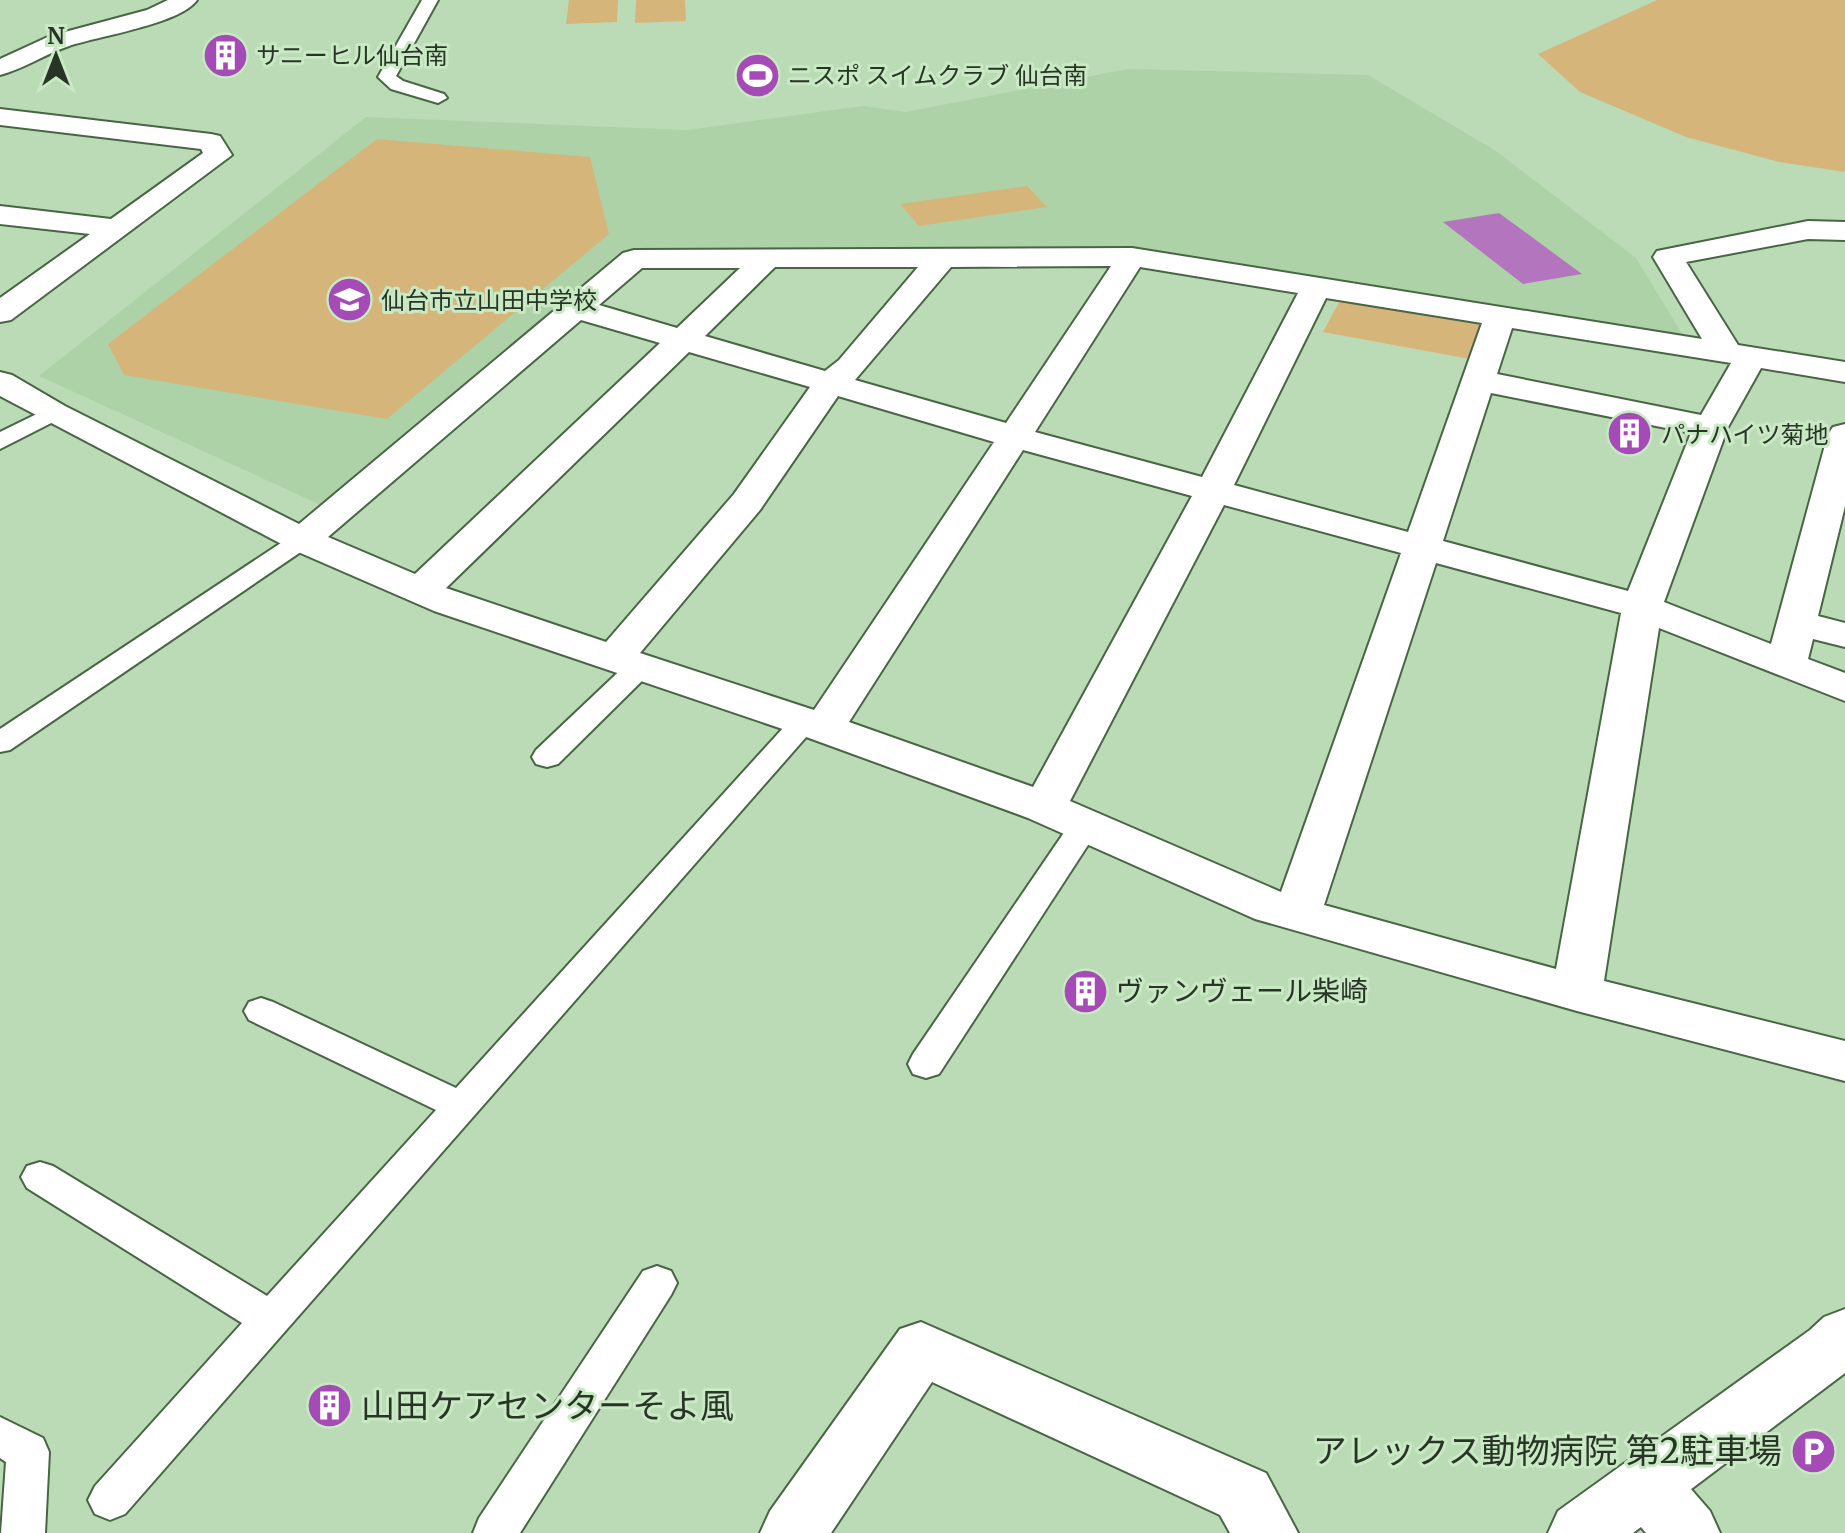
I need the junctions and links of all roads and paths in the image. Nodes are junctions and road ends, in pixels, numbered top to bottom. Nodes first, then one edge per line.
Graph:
1 (186, 0) edge
2 (430, 0) edge
3 (0, 68) edge
4 (438, 98) dead end
5 (0, 117) edge
6 (0, 215) edge
7 (116, 228) junction
8 (1845, 231) edge
9 (1132, 257) junction
10 (942, 258) junction
11 (767, 259) junction
12 (1316, 287) junction
13 (579, 309) junction
14 (0, 313) edge
15 (1500, 317) junction
16 (683, 340) junction
17 (1738, 354) junction
18 (1845, 372) edge
19 (1478, 380) junction
20 (0, 382) edge
21 (830, 383) junction
22 (53, 413) junction
23 (1711, 427) junction
24 (1845, 434) edge
25 (1015, 437) junction
26 (0, 442) edge
27 (1213, 491) junction
28 (302, 540) junction
29 (1421, 548) junction
30 (420, 591) junction
31 (1642, 607) junction
32 (1796, 622) junction
33 (1845, 635) edge
34 (627, 663) junction
35 (1786, 664) junction
36 (1845, 688) edge
37 (814, 725) junction
38 (0, 743) edge
39 (547, 757) dead end
40 (1044, 807) junction
41 (1085, 825) junction
42 (1297, 915) junction
43 (1577, 993) junction
44 (261, 1011) dead end
45 (1845, 1061) edge
46 (926, 1064) dead end
47 (461, 1106) junction
48 (40, 1177) dead end
49 (657, 1283) dead end
50 (270, 1319) junction
51 (1845, 1335) edge
52 (0, 1436) edge
53 (1647, 1486) junction
54 (110, 1500) dead end
55 (23, 1533) edge
56 (495, 1533) edge
57 (793, 1533) edge
58 (1265, 1533) edge
59 (1581, 1533) edge
60 (1687, 1533) edge

1 - 3 street
2 - 4 lane
5 - 7 street
6 - 7 street
7 - 14 street
8 - 17 street
9 - 10 street
9 - 12 street
9 - 25 street
10 - 11 street
10 - 21 street
11 - 13 street
11 - 16 street
12 - 15 street
12 - 27 street
13 - 16 street
13 - 28 street
15 - 17 street
15 - 19 street
16 - 21 street
16 - 30 street
17 - 18 street
17 - 23 street
19 - 23 street
19 - 29 street
20 - 22 street
21 - 25 street
21 - 34 street
22 - 26 lane
22 - 28 street
23 - 31 street
24 - 32 street
25 - 27 street
25 - 37 street
27 - 29 street
27 - 40 street
28 - 30 street
28 - 38 lane
29 - 31 street
29 - 42 street
30 - 34 street
31 - 35 street
31 - 43 street
32 - 33 street
32 - 35 street
34 - 37 street
34 - 39 lane
35 - 36 street
37 - 40 street
37 - 47 lane
40 - 41 street
41 - 42 street
41 - 46 lane
42 - 43 street
43 - 45 street
44 - 47 lane
47 - 50 lane
48 - 50 lane
49 - 56 lane
50 - 54 lane
51 - 53 street
52 - 55 lane
53 - 59 street
53 - 60 street
57 - 58 street

